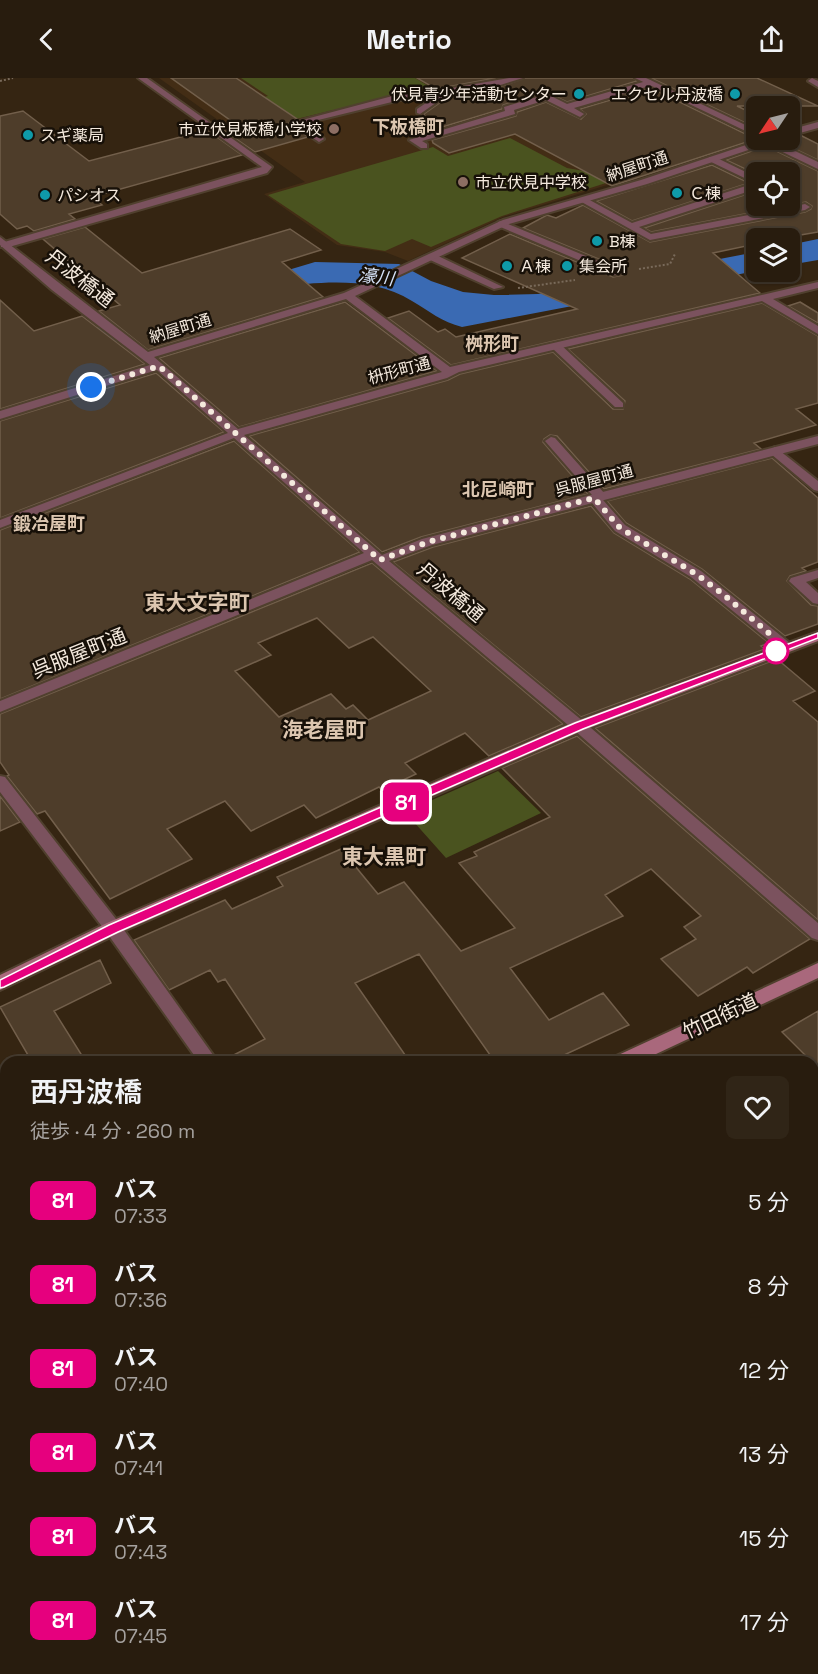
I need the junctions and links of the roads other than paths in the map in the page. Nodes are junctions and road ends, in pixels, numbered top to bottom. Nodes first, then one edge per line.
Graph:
1 (142, 78) edge
2 (519, 78) edge
3 (639, 78) edge
4 (650, 83) junction
5 (449, 92) junction
6 (567, 108) junction
7 (420, 111) dead end
8 (580, 114) dead end
9 (818, 124) edge
10 (746, 128) edge
11 (800, 130) edge
12 (319, 140) dead end
13 (424, 146) dead end
14 (746, 147) edge
15 (787, 150) edge
16 (712, 159) junction
17 (818, 166) edge
18 (746, 178) edge
19 (746, 186) edge
20 (583, 200) junction
21 (800, 204) edge
22 (805, 207) junction
23 (818, 214) edge
24 (501, 224) junction
25 (632, 226) junction
26 (3, 242) edge
27 (432, 257) junction
28 (618, 273) dead end
29 (818, 285) edge
30 (498, 287) dead end
31 (348, 295) junction
32 (764, 298) junction
33 (818, 331) edge
34 (556, 346) junction
35 (146, 356) junction
36 (159, 366) junction
37 (449, 372) junction
38 (619, 405) dead end
39 (0, 415) edge
40 (237, 433) junction
41 (818, 440) edge
42 (551, 441) dead end
43 (775, 451) junction
44 (818, 487) edge
45 (598, 498) junction
46 (0, 524) edge
47 (377, 557) junction
48 (818, 574) edge
49 (818, 600) edge
50 (818, 636) edge
51 (786, 647) junction
52 (0, 707) edge
53 (579, 726) junction
54 (0, 781) edge
55 (113, 928) junction
56 (818, 933) edge
57 (818, 970) edge
58 (0, 983) edge
59 (205, 1056) edge
60 (634, 1056) edge

1 - 26 street
2 - 5 street
3 - 4 street
4 - 6 street
4 - 10 street
5 - 7 street
5 - 12 street
6 - 8 street
6 - 13 street
9 - 11 street
14 - 16 street, 納屋町通
15 - 17 street
16 - 18 street
16 - 20 street, 納屋町通
19 - 25 street
20 - 24 street, 納屋町通
20 - 25 street
21 - 22 street
22 - 23 street
22 - 25 street
24 - 27 street, 納屋町通
24 - 28 street
26 - 35 street, 丹波橋通
27 - 30 street
27 - 31 street, 納屋町通
29 - 32 street, 枡形町通
31 - 35 street, 納屋町通
31 - 37 street
32 - 33 street
32 - 34 street, 枡形町通
34 - 37 street, 枡形町通
34 - 38 street
35 - 36 street, 丹波橋通
36 - 39 street
36 - 40 street, 丹波橋通
37 - 40 street, 枡形町通
40 - 46 street, 枡形町通
40 - 47 street, 丹波橋通
41 - 43 street, 呉服屋町通
42 - 45 street
43 - 44 street
43 - 45 street, 呉服屋町通
45 - 47 street, 呉服屋町通
45 - 51 street
47 - 52 street, 呉服屋町通
47 - 53 street, 丹波橋通
48 - 49 street
50 - 51 main road
51 - 53 main road
53 - 55 main road
53 - 56 street, 丹波橋通
54 - 55 street
55 - 58 main road
55 - 59 street
57 - 60 main road, 竹田街道

